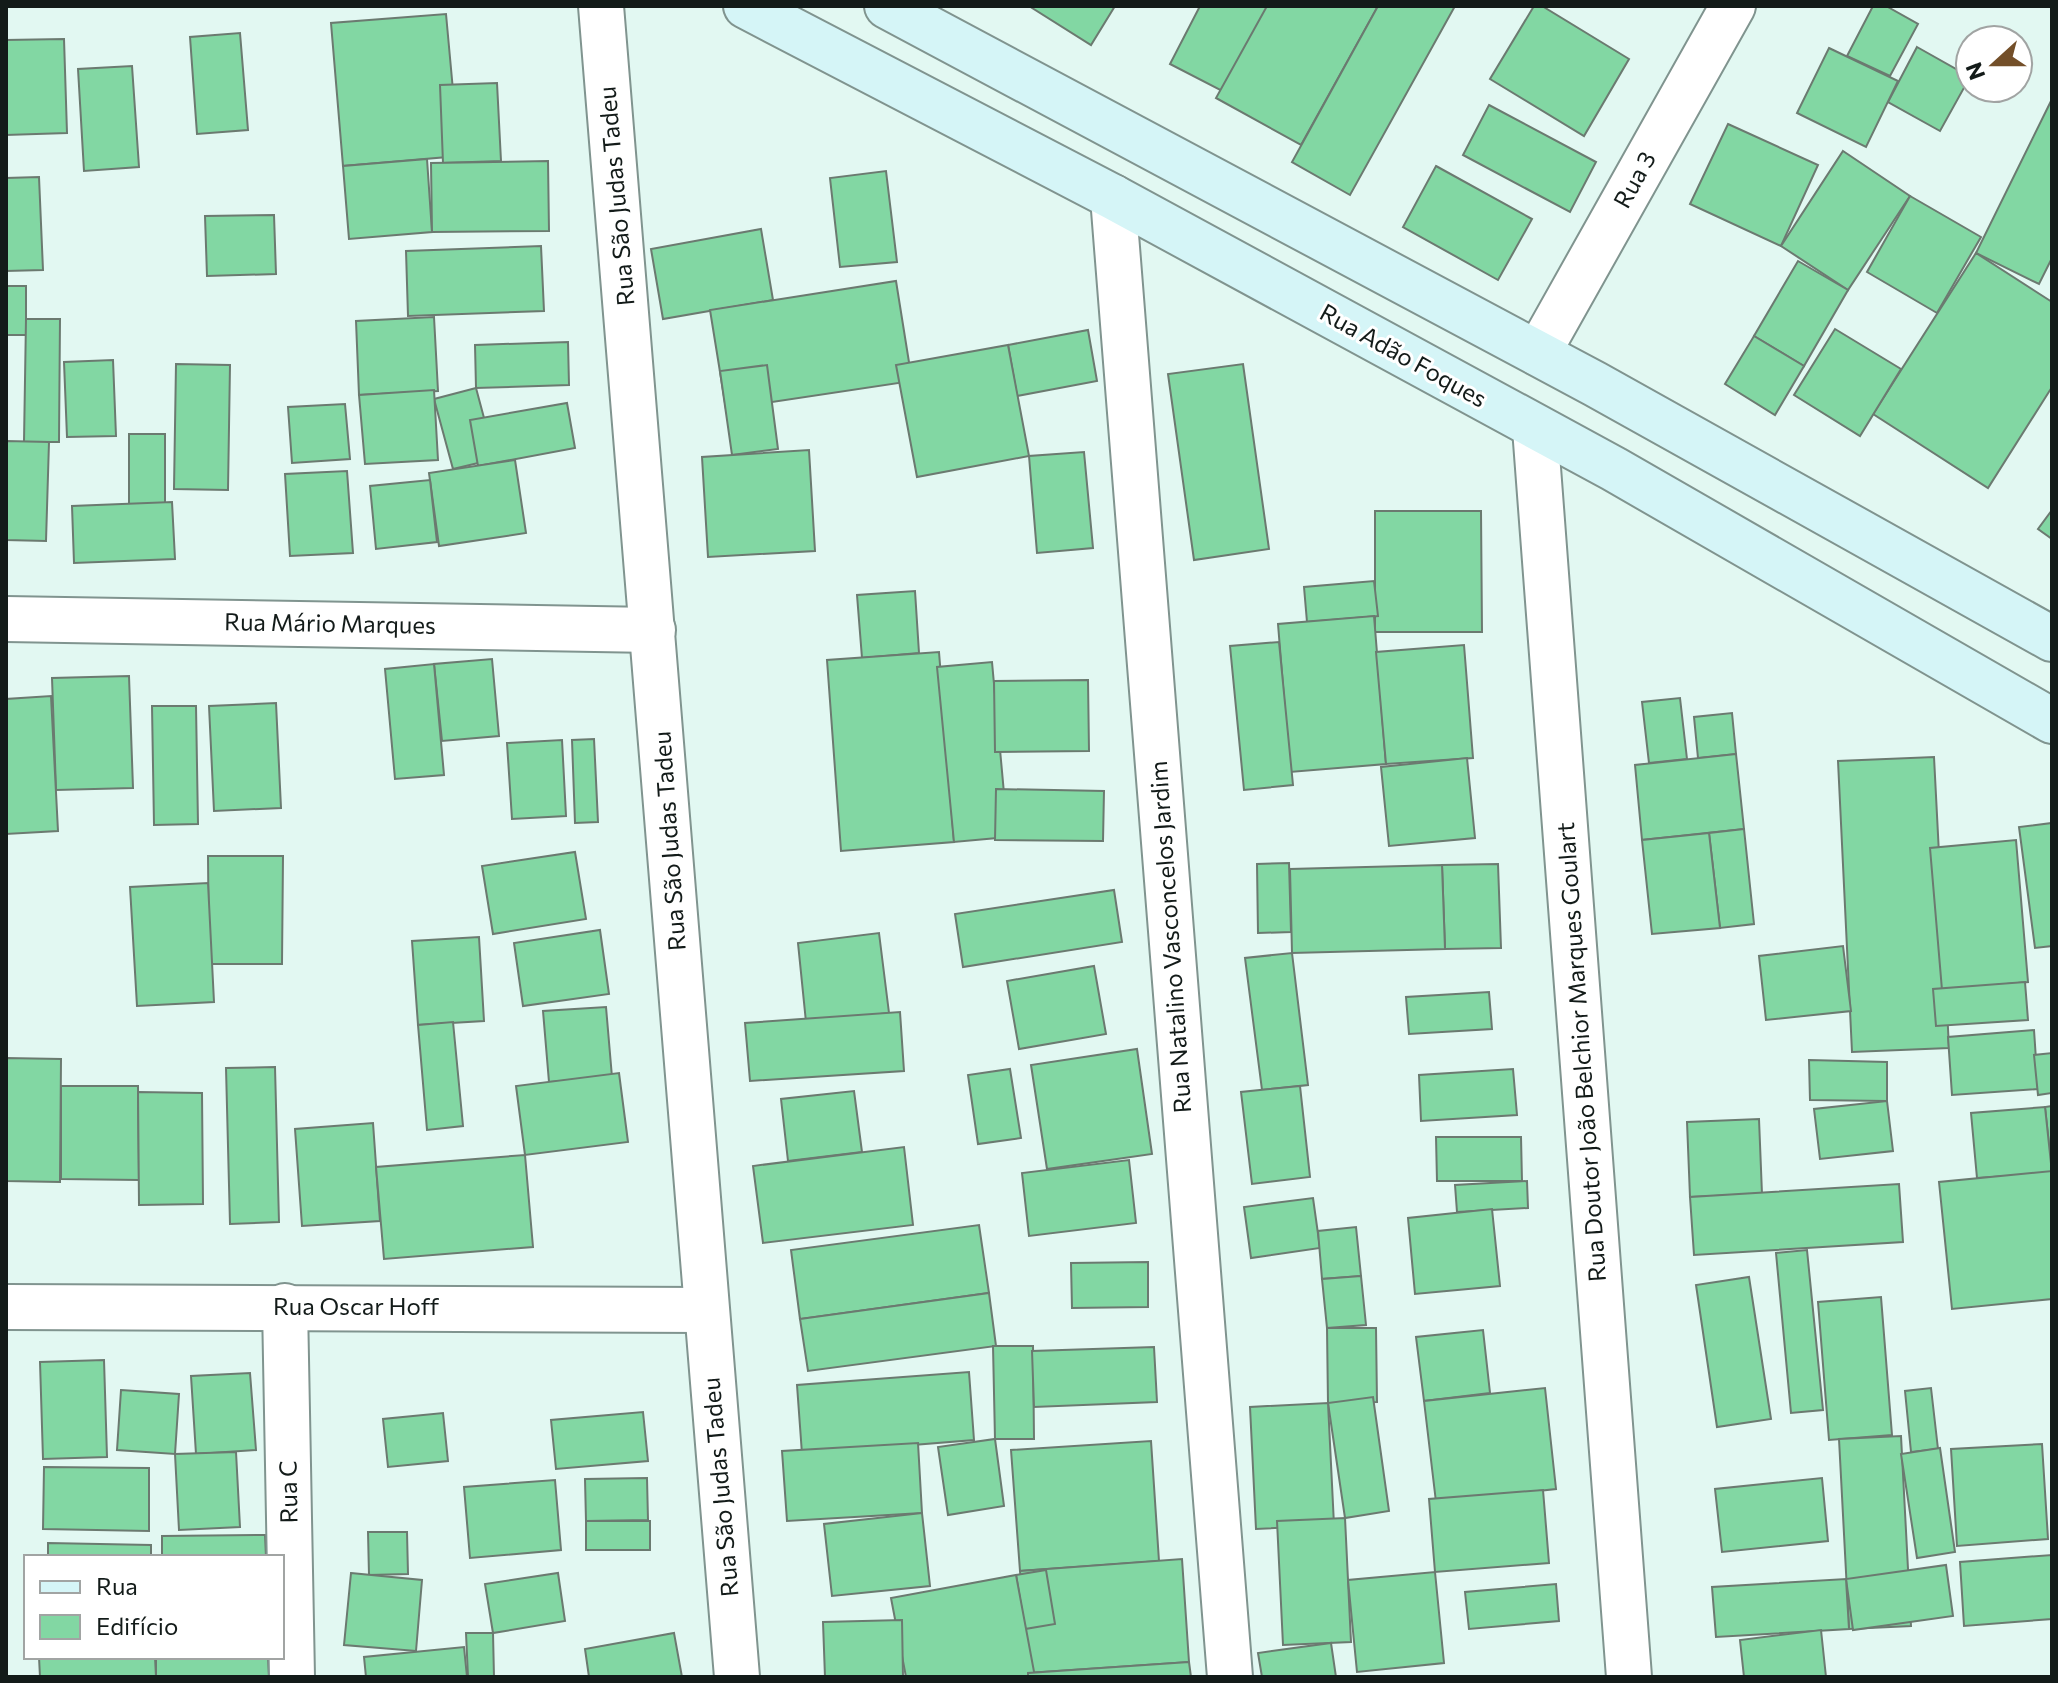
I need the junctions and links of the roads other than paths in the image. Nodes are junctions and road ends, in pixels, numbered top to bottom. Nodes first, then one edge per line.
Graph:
1 (601, 6) edge
2 (746, 6) edge
3 (887, 6) edge
4 (1733, 6) edge
5 (1113, 197) junction
6 (1538, 353) junction
7 (1535, 428) junction
8 (6, 619) edge
9 (653, 630) junction
10 (2052, 639) edge
11 (2052, 721) edge
12 (285, 1306) junction
13 (6, 1307) edge
14 (706, 1310) junction
15 (292, 1677) edge
16 (737, 1677) edge
17 (1230, 1677) edge
18 (1629, 1677) edge

1 - 9 street, Rua São Judas Tadeu
2 - 5 main road, Rua Adão Foques
3 - 6 main road
4 - 6 street, Rua 3
5 - 7 main road, Rua Adão Foques
5 - 17 street, Rua Natalino Vasconcelos Jardim
6 - 10 main road
7 - 11 main road, Rua Adão Foques
7 - 18 street, Rua Doutor João Belchior Marques Goulart
8 - 9 street, Rua Mário Marques
9 - 14 street, Rua São Judas Tadeu
12 - 13 street, Rua Oscar Hoff
12 - 14 street, Rua Oscar Hoff
12 - 15 street, Rua C
14 - 16 street, Rua São Judas Tadeu

